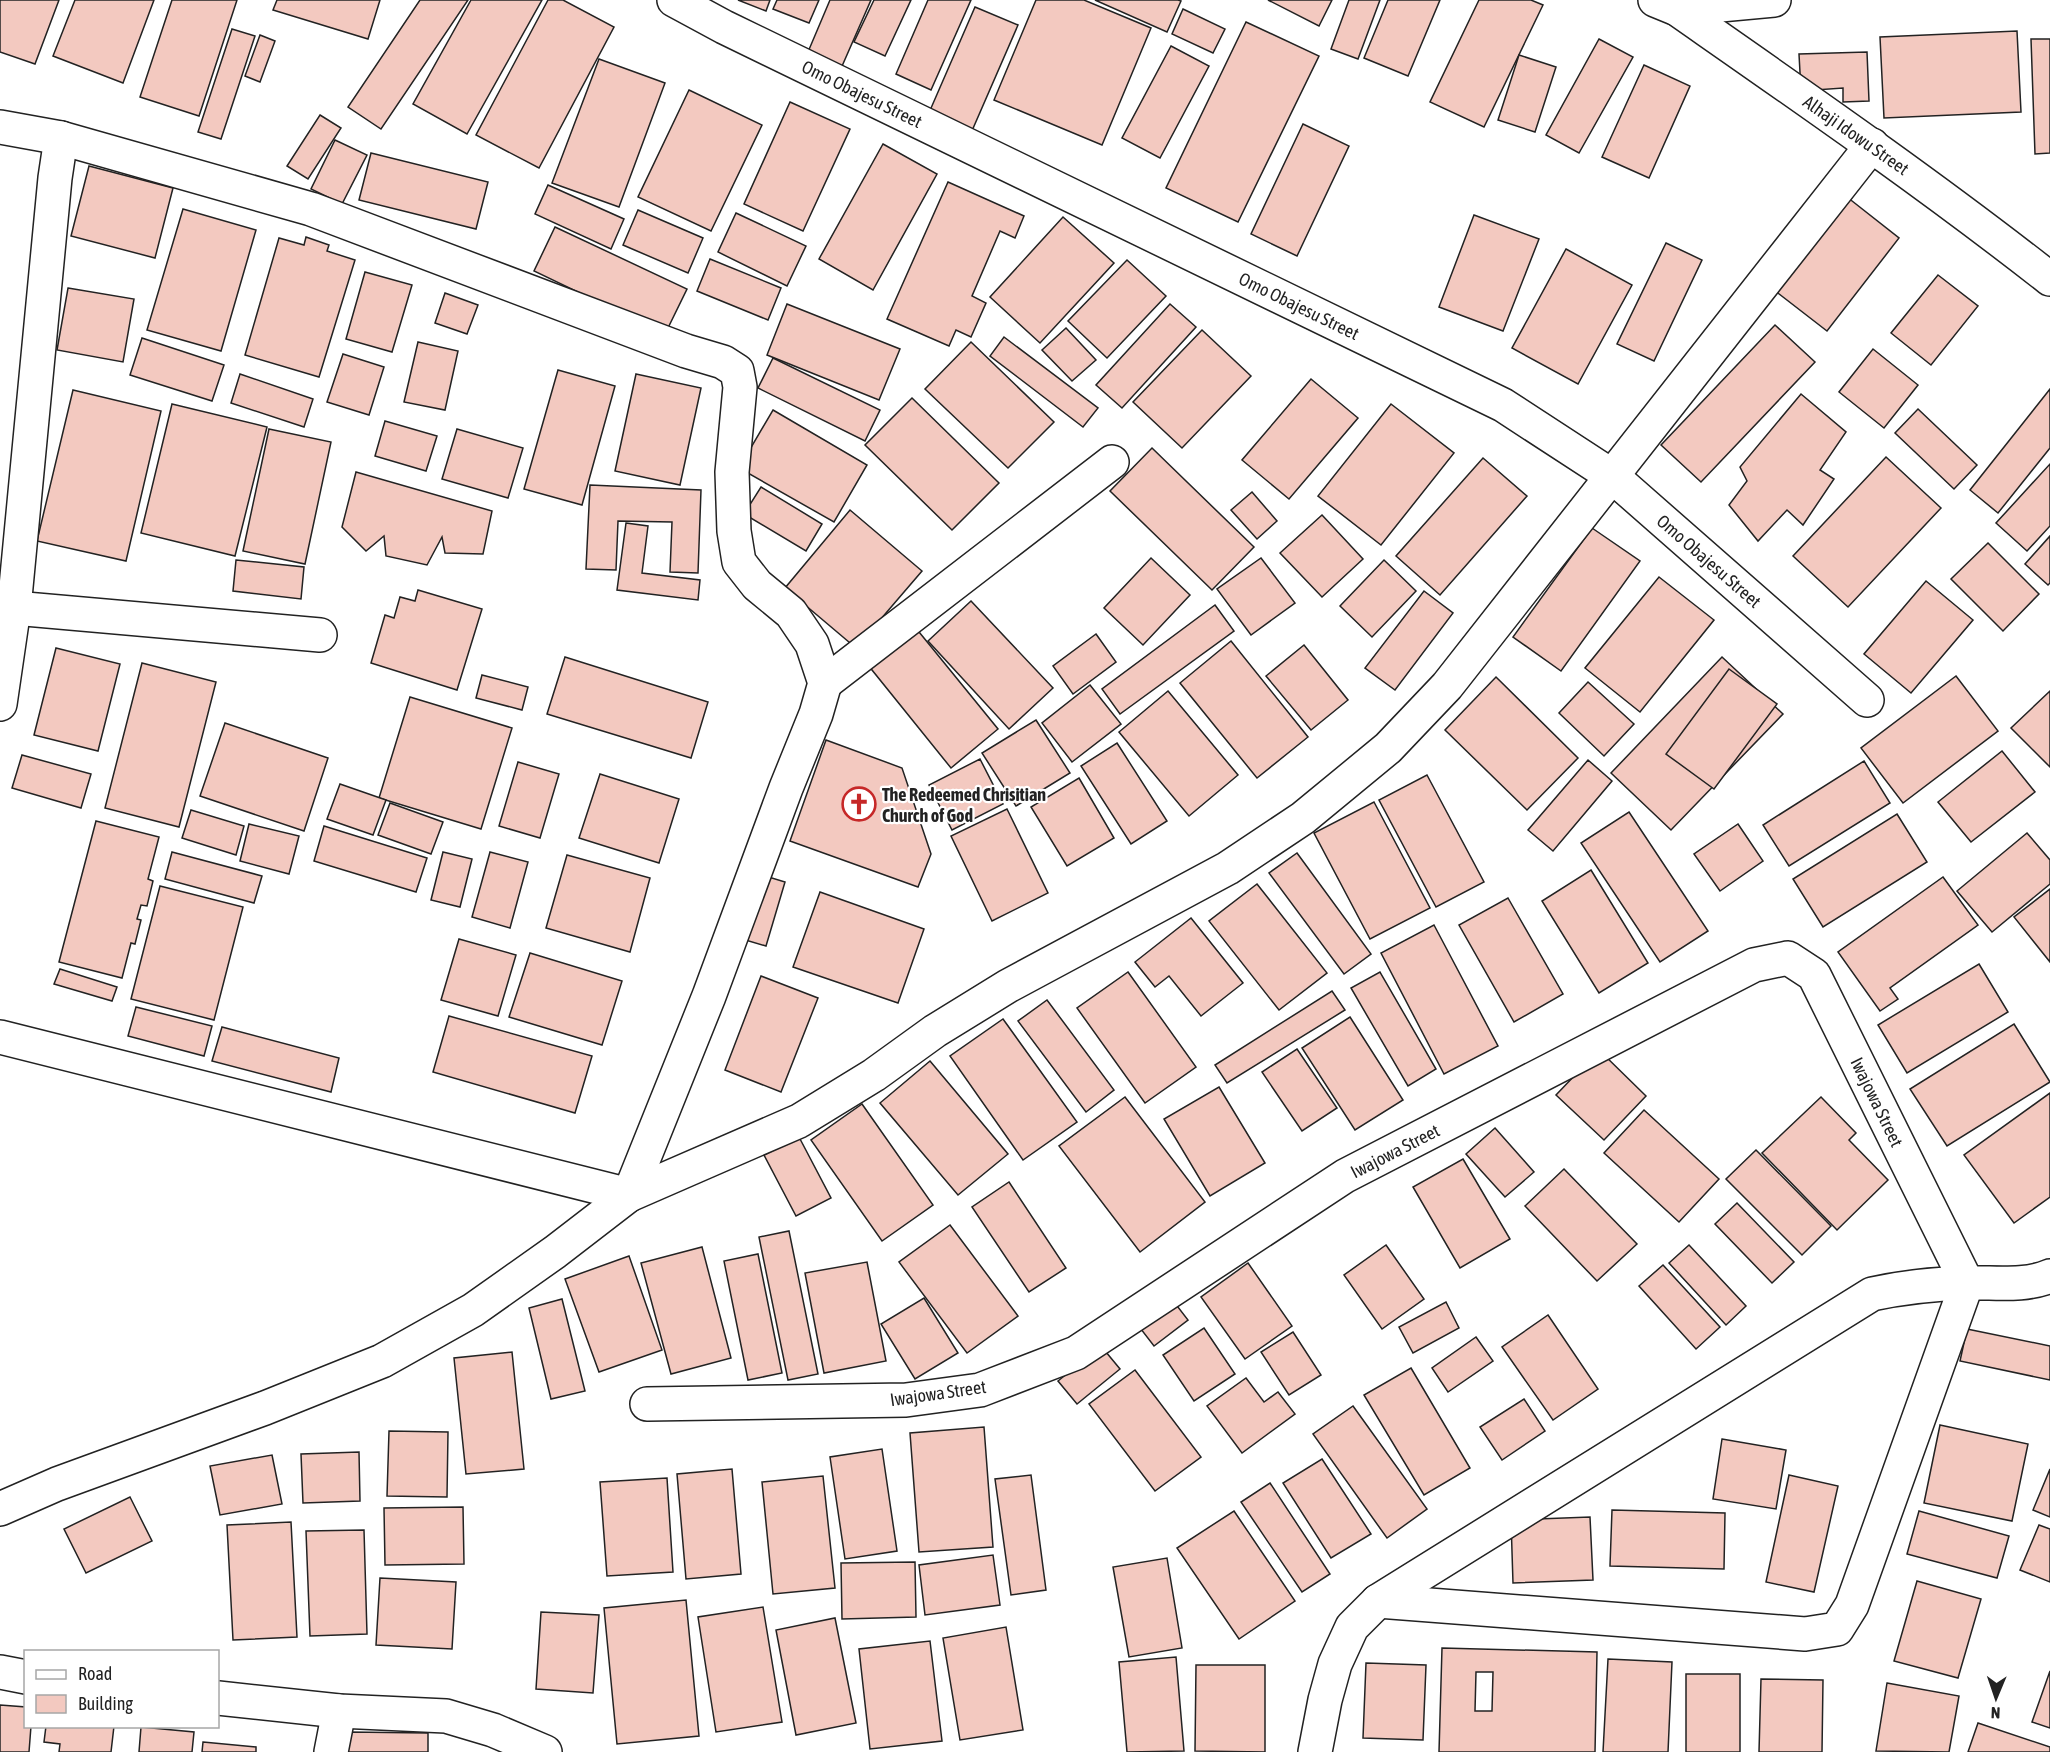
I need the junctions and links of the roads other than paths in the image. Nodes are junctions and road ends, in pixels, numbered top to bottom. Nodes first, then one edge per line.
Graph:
1 (674, 0) edge
2 (1774, 0) edge
3 (1666, 5) edge
4 (0, 127) edge
5 (61, 138) junction
6 (1872, 145) junction
7 (2050, 279) edge
8 (1112, 462) dead end
9 (1612, 476) junction
10 (14, 608) junction
11 (320, 635) dead end
12 (825, 683) junction
13 (1867, 700) dead end
14 (0, 704) edge
15 (0, 1037) edge
16 (629, 1195) junction
17 (2050, 1276) edge
18 (1967, 1283) junction
19 (647, 1404) dead end
20 (0, 1509) edge
21 (1377, 1601) junction
22 (0, 1672) edge
23 (24, 1677) edge
24 (219, 1698) edge
25 (339, 1710) junction
26 (331, 1752) edge
27 (545, 1752) edge
28 (1314, 1752) edge

1 - 9 street, Omo Obajesu Street
2 - 3 street
3 - 6 street, Alhaji Idowu Street
4 - 5 street
5 - 10 street
5 - 12 street
6 - 7 street, Alhaji Idowu Street
6 - 9 street
8 - 12 street
9 - 13 street, Omo Obajesu Street
9 - 16 street
10 - 11 street
10 - 14 street
12 - 16 street
15 - 16 street
16 - 20 street
17 - 18 street
18 - 19 street, Iwajowa Street
18 - 21 street
18 - 21 street
21 - 28 street
22 - 23 street
24 - 25 street
25 - 26 street
25 - 27 street

